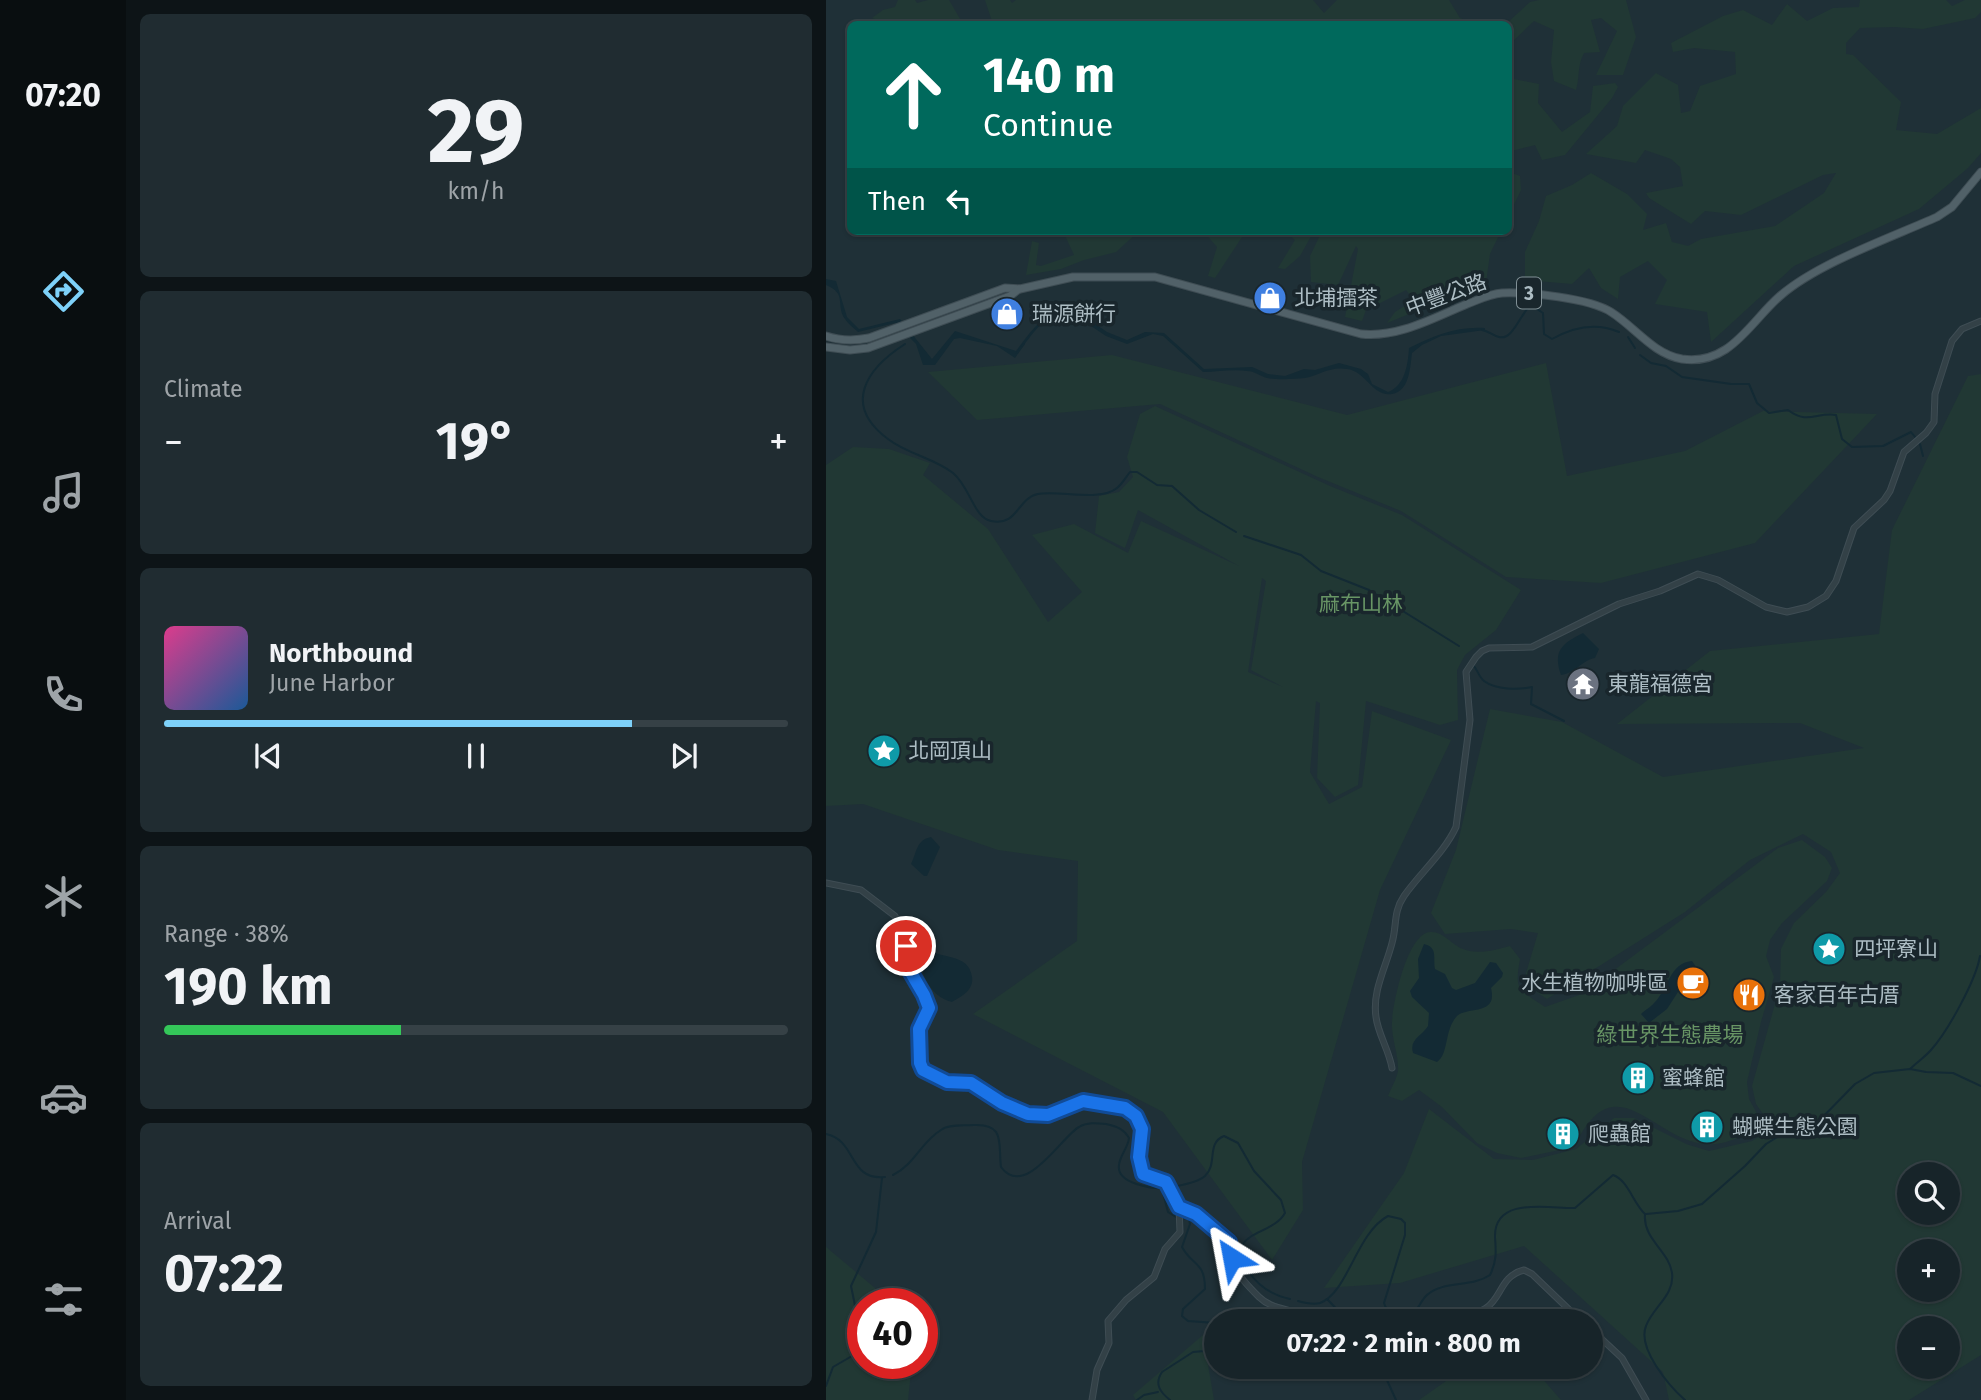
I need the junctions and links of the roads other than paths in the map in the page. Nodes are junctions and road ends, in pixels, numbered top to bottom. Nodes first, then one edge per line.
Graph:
1 (1980, 178) edge
2 (1020, 289) junction
3 (1981, 321) edge
4 (826, 336) edge
5 (826, 347) edge
6 (826, 883) edge
7 (1392, 1068) dead end
8 (1179, 1207) junction
9 (1284, 1309) edge
10 (1484, 1309) edge
11 (1568, 1309) edge
12 (1603, 1340) edge
13 (1092, 1400) edge
14 (1646, 1400) edge

1 - 2 main road, 中豐公路 / 3
2 - 4 main road, 中豐公路 / 3
2 - 5 main road, 中豐公路 / 3
3 - 7 street
6 - 8 street
8 - 9 street
8 - 13 street
10 - 11 street
12 - 14 street

